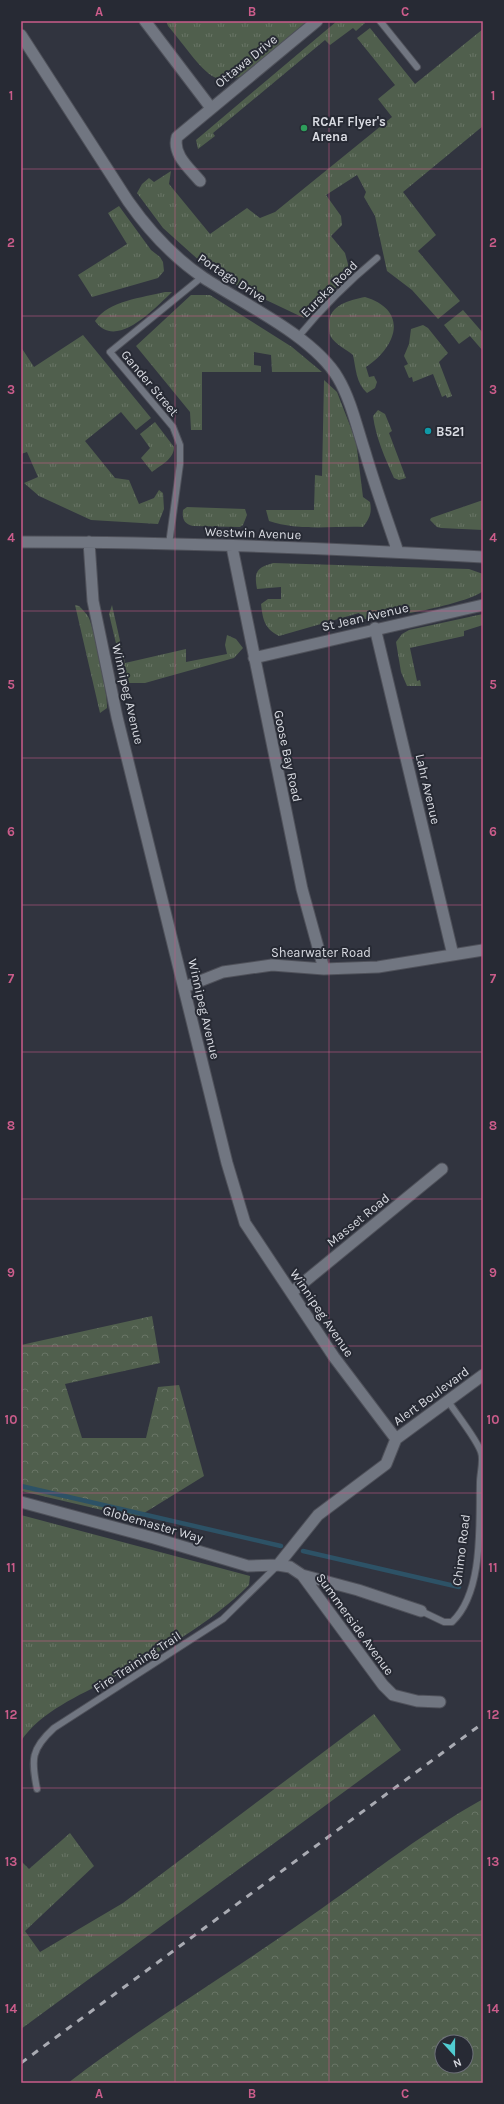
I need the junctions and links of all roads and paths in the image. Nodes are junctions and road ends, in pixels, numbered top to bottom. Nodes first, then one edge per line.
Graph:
1 (145, 21) edge
2 (317, 21) edge
3 (380, 21) edge
4 (21, 35) edge
5 (417, 67) dead end
6 (211, 108) junction
7 (200, 181) dead end
8 (377, 258) dead end
9 (202, 277) junction
10 (298, 337) junction
11 (21, 542) edge
12 (89, 542) junction
13 (169, 544) junction
14 (232, 547) junction
15 (398, 552) junction
16 (483, 557) edge
17 (483, 605) edge
18 (375, 628) junction
19 (254, 658) junction
20 (483, 950) edge
21 (453, 955) junction
22 (324, 968) junction
23 (185, 987) junction
24 (442, 1169) dead end
25 (292, 1292) junction
26 (483, 1376) edge
27 (448, 1401) junction
28 (396, 1439) junction
29 (21, 1502) edge
30 (278, 1565) junction
31 (302, 1575) junction
32 (421, 1611) joint
33 (440, 1702) dead end
34 (37, 1789) dead end

1 - 6 street
2 - 6 street, Ottawa Drive
3 - 5 lane
4 - 9 street, Portage Drive
6 - 7 street, Ottawa Drive
8 - 10 lane, Eureka Road
9 - 10 street, Portage Drive
9 - 13 lane, Gander Street
10 - 15 street, Portage Drive
11 - 12 street, Westwin Avenue
12 - 13 street, Westwin Avenue
12 - 23 street, Winnipeg Avenue
13 - 14 street, Westwin Avenue
14 - 15 street, Westwin Avenue
14 - 19 street, Goose Bay Road
15 - 16 street, Westwin Avenue
17 - 18 street, St Jean Avenue
18 - 19 street, St Jean Avenue
18 - 21 street, Lahr Avenue
19 - 22 street, Goose Bay Road
20 - 21 street, Shearwater Road
21 - 22 street, Shearwater Road
22 - 23 street, Shearwater Road
23 - 25 street, Winnipeg Avenue
24 - 25 street, Masset Road
25 - 28 street, Winnipeg Avenue
26 - 27 street, Alert Boulevard
27 - 28 street, Alert Boulevard
27 - 32 lane, Chimo Road
28 - 30 street
29 - 30 street, Globemaster Way
30 - 31 street, Summerside Avenue
30 - 34 lane, Fire Training Trail
31 - 32 street, Chimo Road
31 - 33 street, Summerside Avenue

